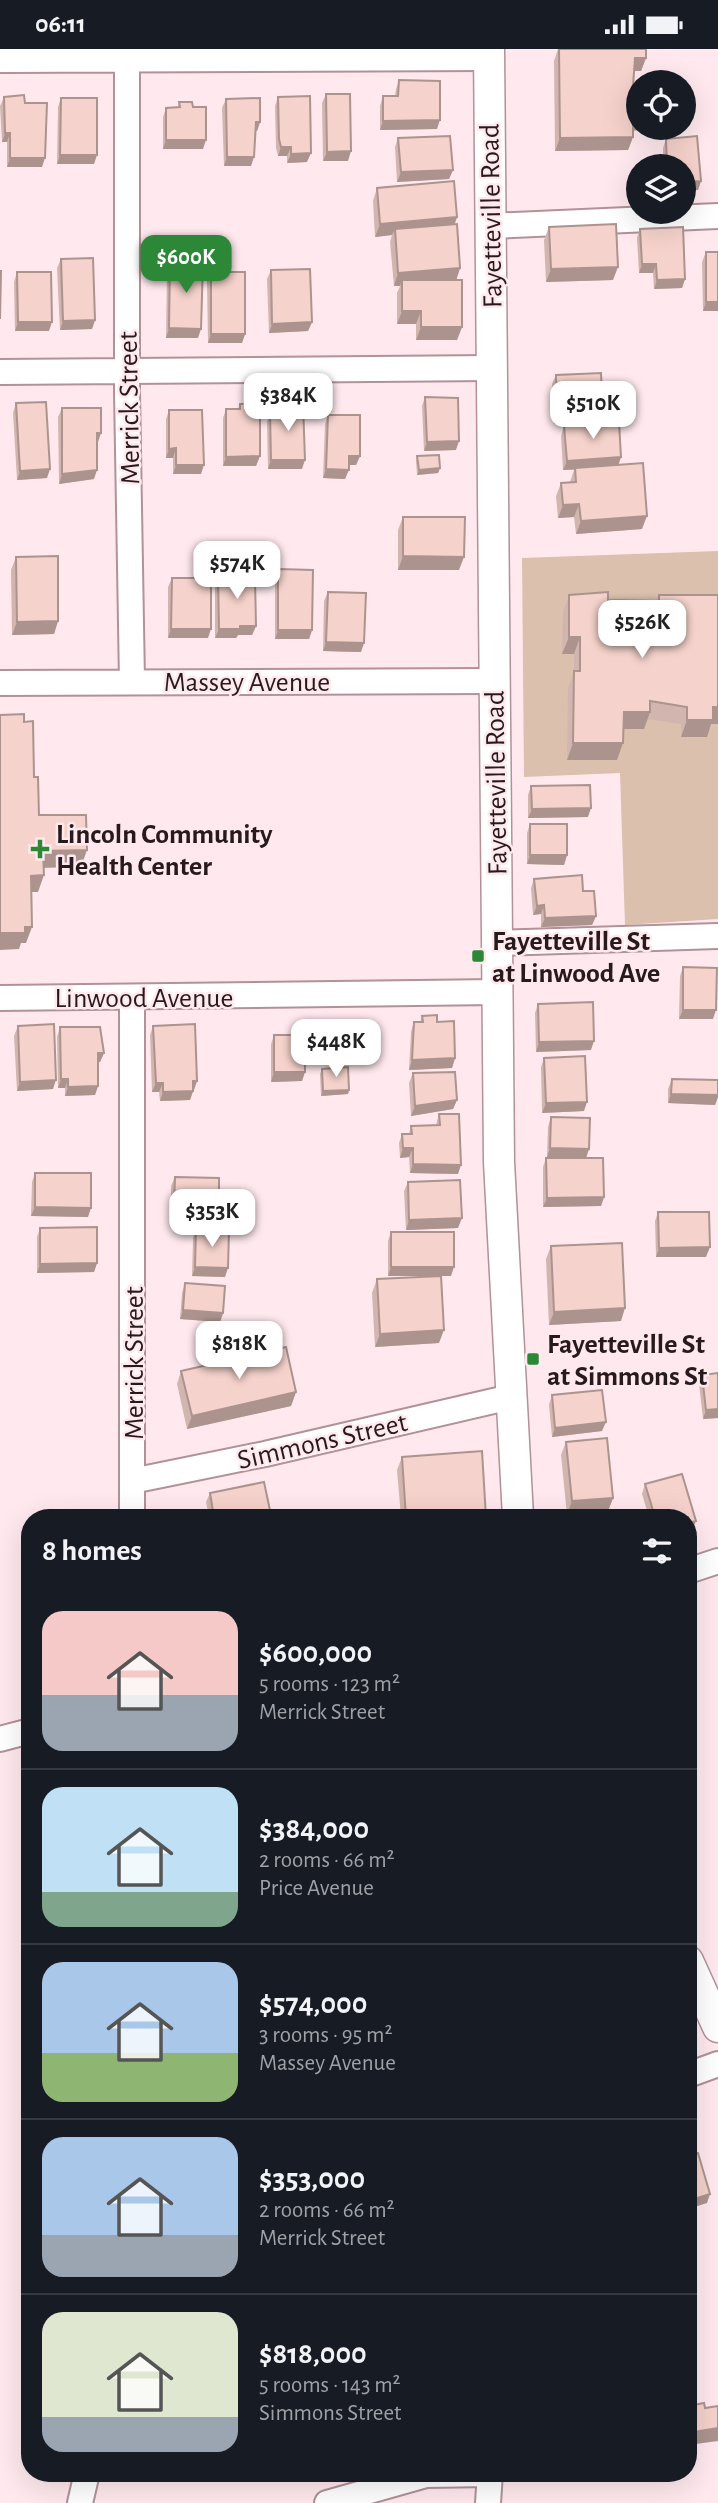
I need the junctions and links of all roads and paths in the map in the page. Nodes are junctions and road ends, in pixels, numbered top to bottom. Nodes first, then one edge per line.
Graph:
1 (489, 53) edge
2 (127, 54) edge
3 (0, 61) edge
4 (718, 216) edge
5 (490, 226) junction
6 (492, 368) junction
7 (127, 371) junction
8 (0, 372) edge
9 (494, 681) junction
10 (132, 682) junction
11 (0, 683) edge
12 (718, 936) edge
13 (496, 943) junction
14 (497, 992) junction
15 (0, 998) edge
16 (132, 998) junction
17 (511, 1397) junction
18 (132, 1481) junction
19 (132, 1509) edge
20 (518, 1509) edge
21 (718, 1561) edge
22 (697, 1568) edge
23 (21, 1733) edge
24 (0, 1739) edge
25 (697, 1981) edge
26 (718, 2027) edge
27 (718, 2064) edge
28 (697, 2072) edge
29 (85, 2482) edge
30 (401, 2482) edge
31 (489, 2482) edge
32 (80, 2503) edge
33 (327, 2503) edge
34 (488, 2503) edge

1 - 2 street
1 - 5 main road, Fayetteville Road
2 - 3 street
2 - 7 street, Merrick Street
4 - 5 street
5 - 6 main road, Fayetteville Road
6 - 7 street
6 - 9 main road, Fayetteville Road
7 - 8 street
7 - 10 street, Merrick Street
9 - 10 street, Massey Avenue
9 - 13 main road, Fayetteville Road
10 - 11 street, Massey Avenue
12 - 13 street
13 - 14 main road, Fayetteville Road
14 - 16 street, Linwood Avenue
14 - 17 main road, Fayetteville Road
15 - 16 street, Linwood Avenue
16 - 18 street, Merrick Street
17 - 18 street, Simmons Street
17 - 20 main road, Fayetteville Road
18 - 19 street, Merrick Street
21 - 22 street
23 - 24 street
25 - 26 main road
27 - 28 street
29 - 32 street
30 - 33 street
31 - 34 street

